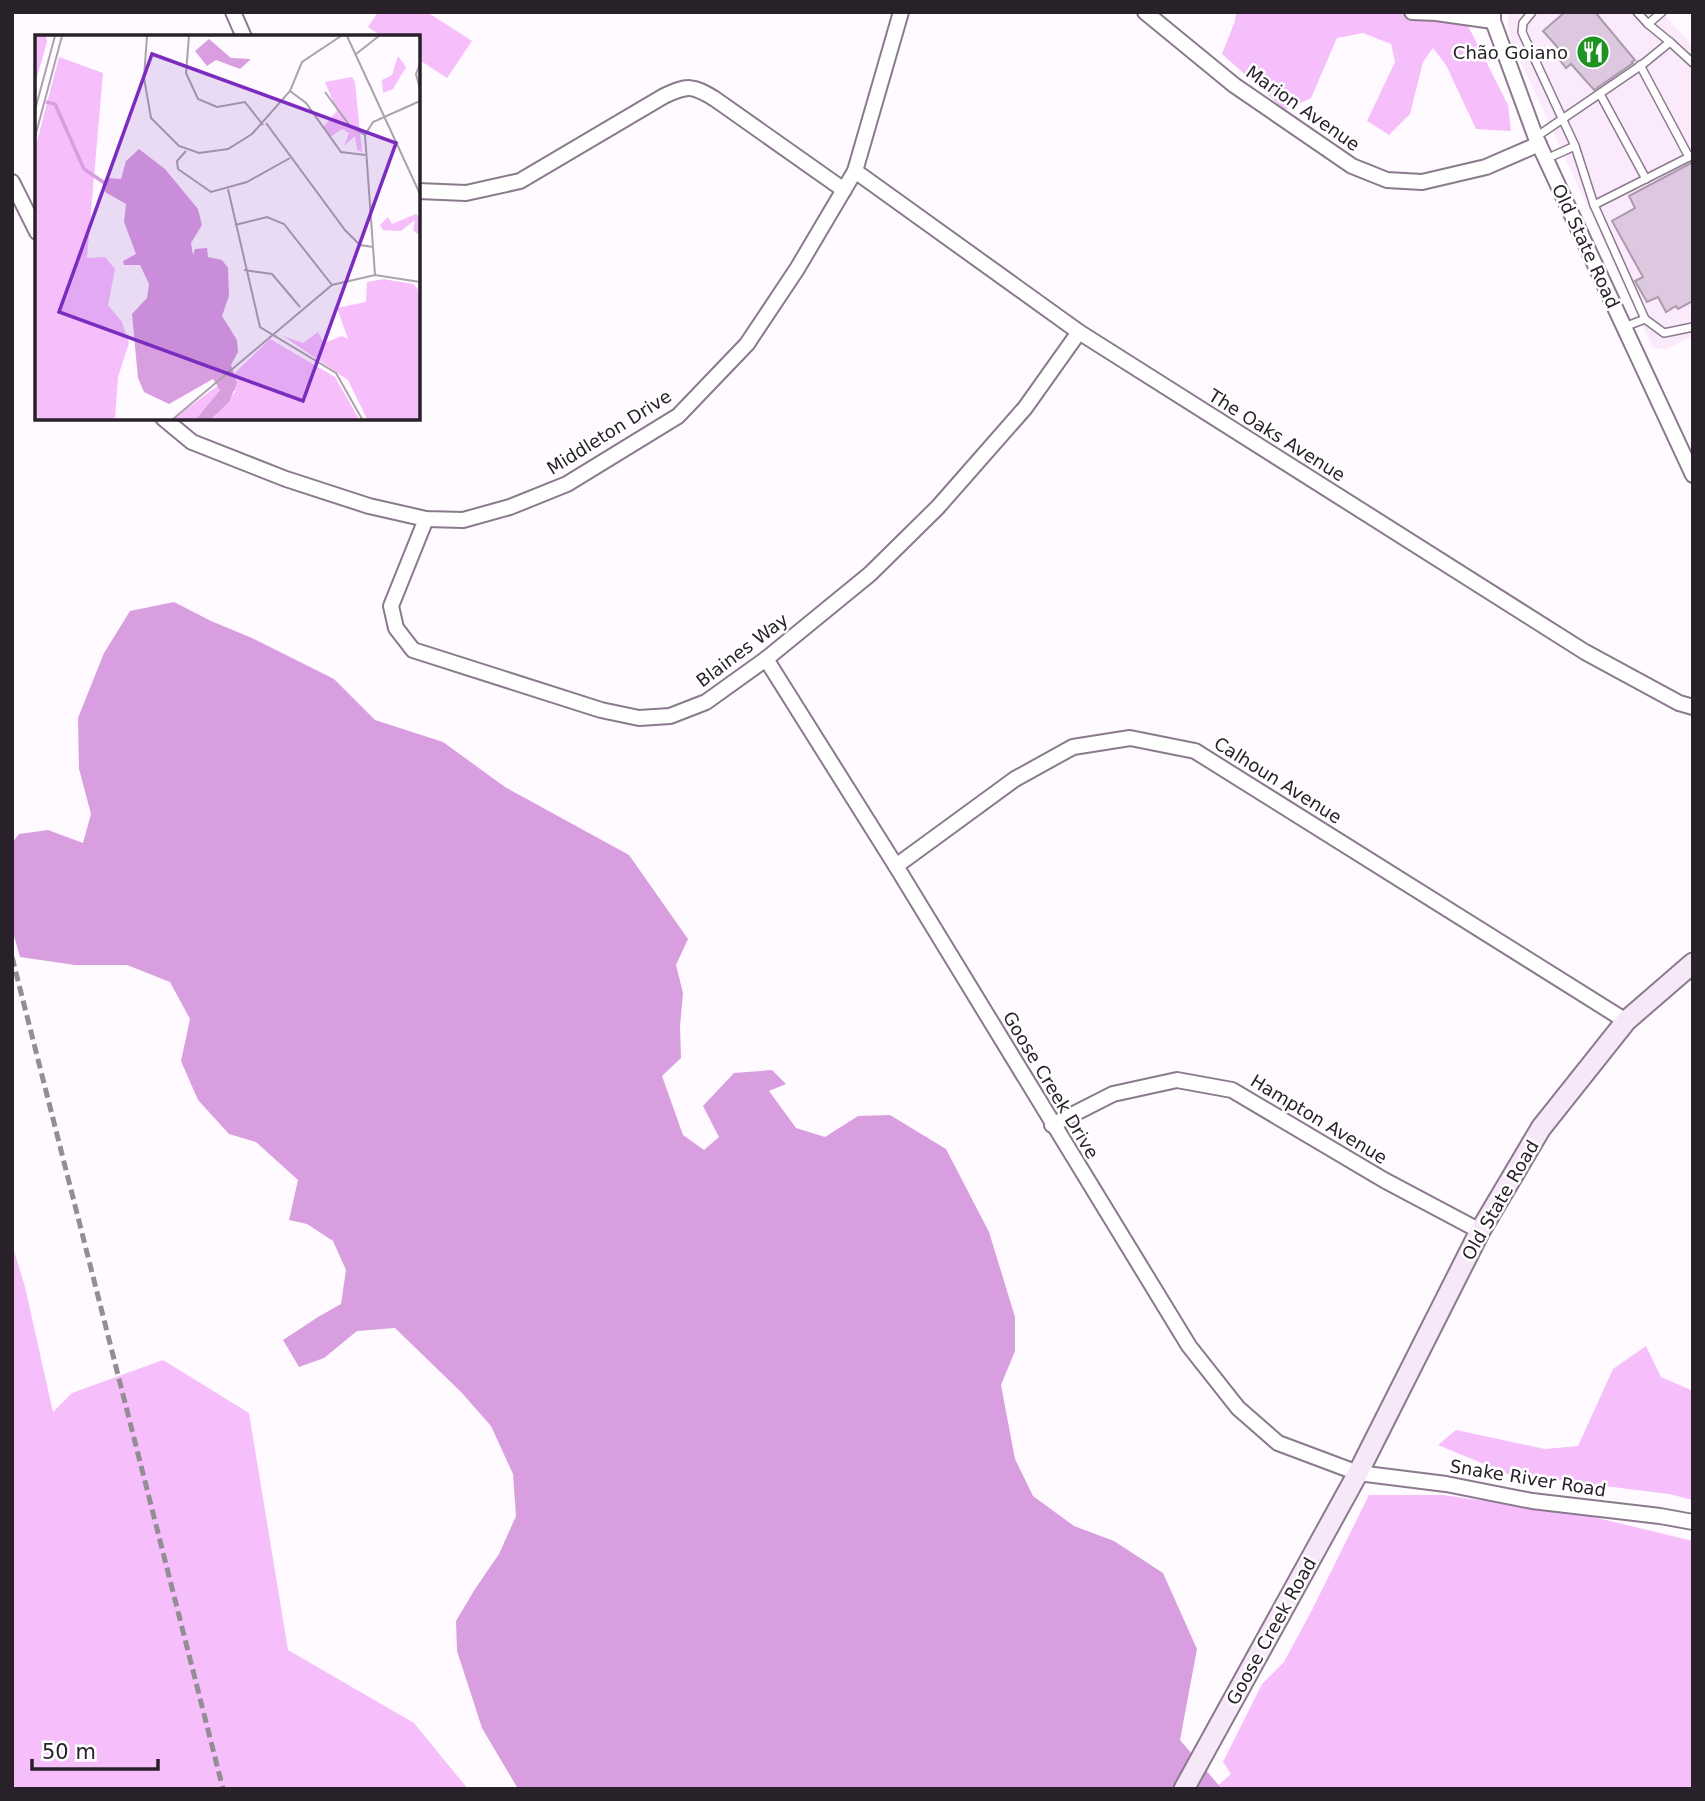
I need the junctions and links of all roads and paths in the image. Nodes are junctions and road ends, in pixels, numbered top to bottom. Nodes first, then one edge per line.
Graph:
1 (233, 12) edge
2 (901, 12) edge
3 (1145, 12) edge
4 (1412, 12) edge
5 (1532, 12) edge
6 (1637, 12) edge
7 (1662, 12) edge
8 (1491, 15) edge
9 (1648, 24) junction
10 (243, 35) edge
11 (1670, 42) junction
12 (1693, 63) edge
13 (1640, 65) junction
14 (1600, 94) junction
15 (1562, 120) junction
16 (1537, 141) junction
17 (1575, 146) junction
18 (1691, 156) edge
19 (1546, 159) junction
20 (855, 171) junction
21 (1646, 179) junction
22 (12, 182) edge
23 (844, 190) junction
24 (420, 191) edge
25 (1594, 205) junction
26 (35, 228) edge
27 (1645, 319) junction
28 (1624, 327) junction
29 (1693, 327) edge
30 (1079, 332) junction
31 (165, 420) edge
32 (1693, 475) edge
33 (426, 519) junction
34 (766, 659) junction
35 (1693, 707) edge
36 (896, 866) junction
37 (1693, 963) edge
38 (1626, 1021) junction
39 (1052, 1125) junction
40 (1480, 1231) junction
41 (1358, 1474) junction
42 (1693, 1522) edge
43 (1184, 1789) edge

1 - 10 street
2 - 20 street, Middleton Drive
3 - 16 street, Marion Avenue
4 - 8 street
5 - 15 lane
6 - 9 lane
7 - 9 lane
8 - 16 street, Old State Road
9 - 11 lane
11 - 12 lane
11 - 13 lane
13 - 14 lane
13 - 18 lane
14 - 15 lane
14 - 21 lane
15 - 16 lane
15 - 17 lane
16 - 19 street, Old State Road
17 - 19 lane
17 - 25 lane
18 - 21 lane
19 - 28 street, Old State Road
20 - 23 street, Middleton Drive
20 - 30 street, The Oaks Avenue
21 - 25 lane
22 - 26 street
23 - 24 street
23 - 33 street, Middleton Drive
25 - 27 lane
27 - 28 lane
27 - 29 lane
28 - 32 street, Old State Road
30 - 34 street, Blaines Way
30 - 35 street, The Oaks Avenue
31 - 33 street, Middleton Drive
33 - 34 street, Blaines Way
34 - 36 street, Goose Creek Drive
36 - 38 street, Calhoun Avenue
36 - 39 street, Goose Creek Drive
37 - 38 main road, Old State Road
38 - 40 main road, Old State Road
39 - 40 street, Hampton Avenue
39 - 41 street, Goose Creek Drive
40 - 41 main road, Old State Road
41 - 42 street, Snake River Road
41 - 43 main road, Goose Creek Road

